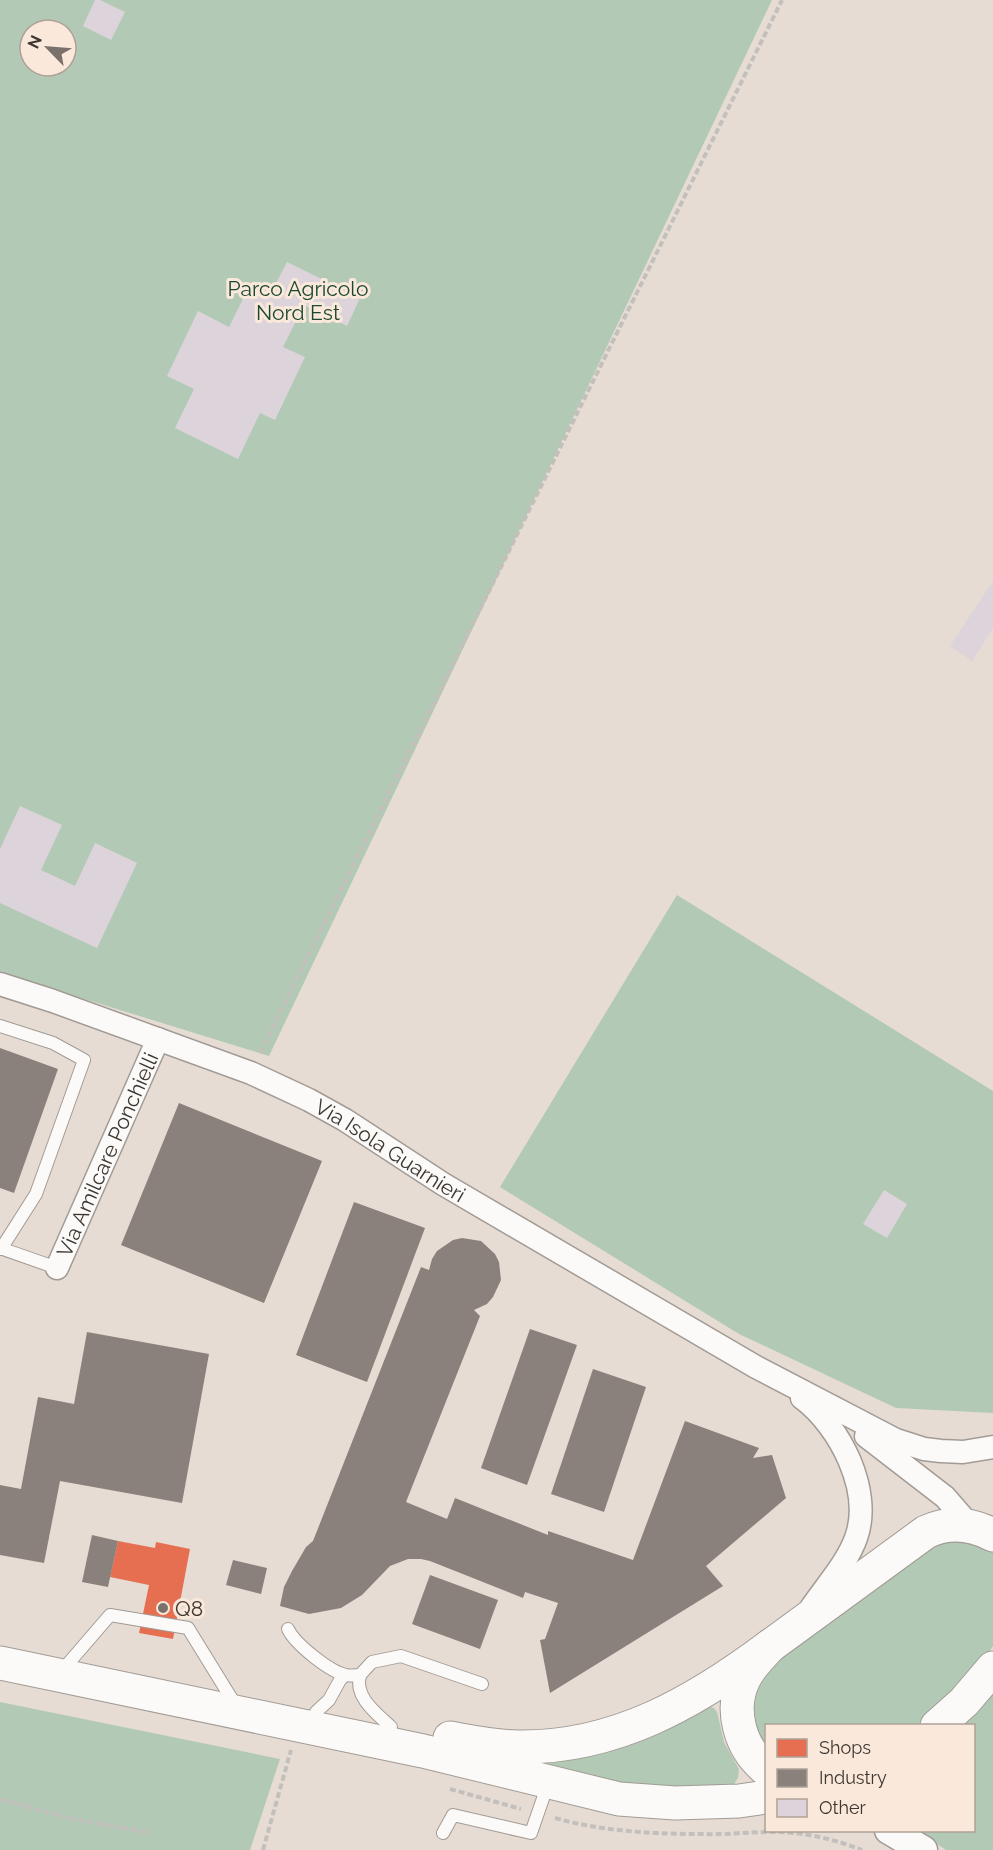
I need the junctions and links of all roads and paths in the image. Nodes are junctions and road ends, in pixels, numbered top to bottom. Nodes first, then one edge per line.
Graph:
1 (782, 0) edge
2 (0, 984) edge
3 (0, 1026) edge
4 (158, 1039) junction
5 (251, 1073) junction
6 (1, 1249) edge
7 (57, 1268) joint
8 (756, 1367) junction
9 (821, 1401) junction
10 (993, 1447) edge
11 (983, 1527) edge
12 (802, 1622) junction
13 (288, 1629) dead end
14 (771, 1646) junction
15 (0, 1663) edge
16 (993, 1668) edge
17 (59, 1675) junction
18 (345, 1675) junction
19 (360, 1675) junction
20 (482, 1684) dead end
21 (143, 1692) junction
22 (233, 1701) junction
23 (306, 1719) junction
24 (938, 1724) edge
25 (391, 1727) junction
26 (765, 1768) edge
27 (548, 1782) junction
28 (765, 1797) edge
29 (0, 1799) edge
30 (892, 1832) edge
31 (151, 1833) dead end
32 (442, 1833) dead end
33 (263, 1850) edge
34 (923, 1850) edge

1 - 5 path
2 - 4 street, Via Isola Guarnieri
3 - 6 lane
4 - 5 street, Via Isola Guarnieri
4 - 7 street, Via Amilcare Ponchielli
5 - 8 street, Via Isola Guarnieri
6 - 7 lane
8 - 9 street, Via Isola Guarnieri
8 - 12 street, Via Isola Guarnieri
9 - 10 street, Via Isola Guarnieri
9 - 11 street, Via Isola Guarnieri
11 - 12 main road
12 - 14 main road
13 - 18 lane
14 - 25 main road
14 - 26 main road
15 - 17 main road
16 - 24 main road
17 - 21 main road
17 - 22 lane
18 - 19 lane
18 - 23 lane
19 - 20 lane
19 - 25 lane
21 - 22 main road
21 - 23 main road
22 - 23 main road
23 - 25 main road
23 - 27 main road
23 - 33 path
27 - 28 main road
27 - 32 lane
29 - 31 path
30 - 34 street

